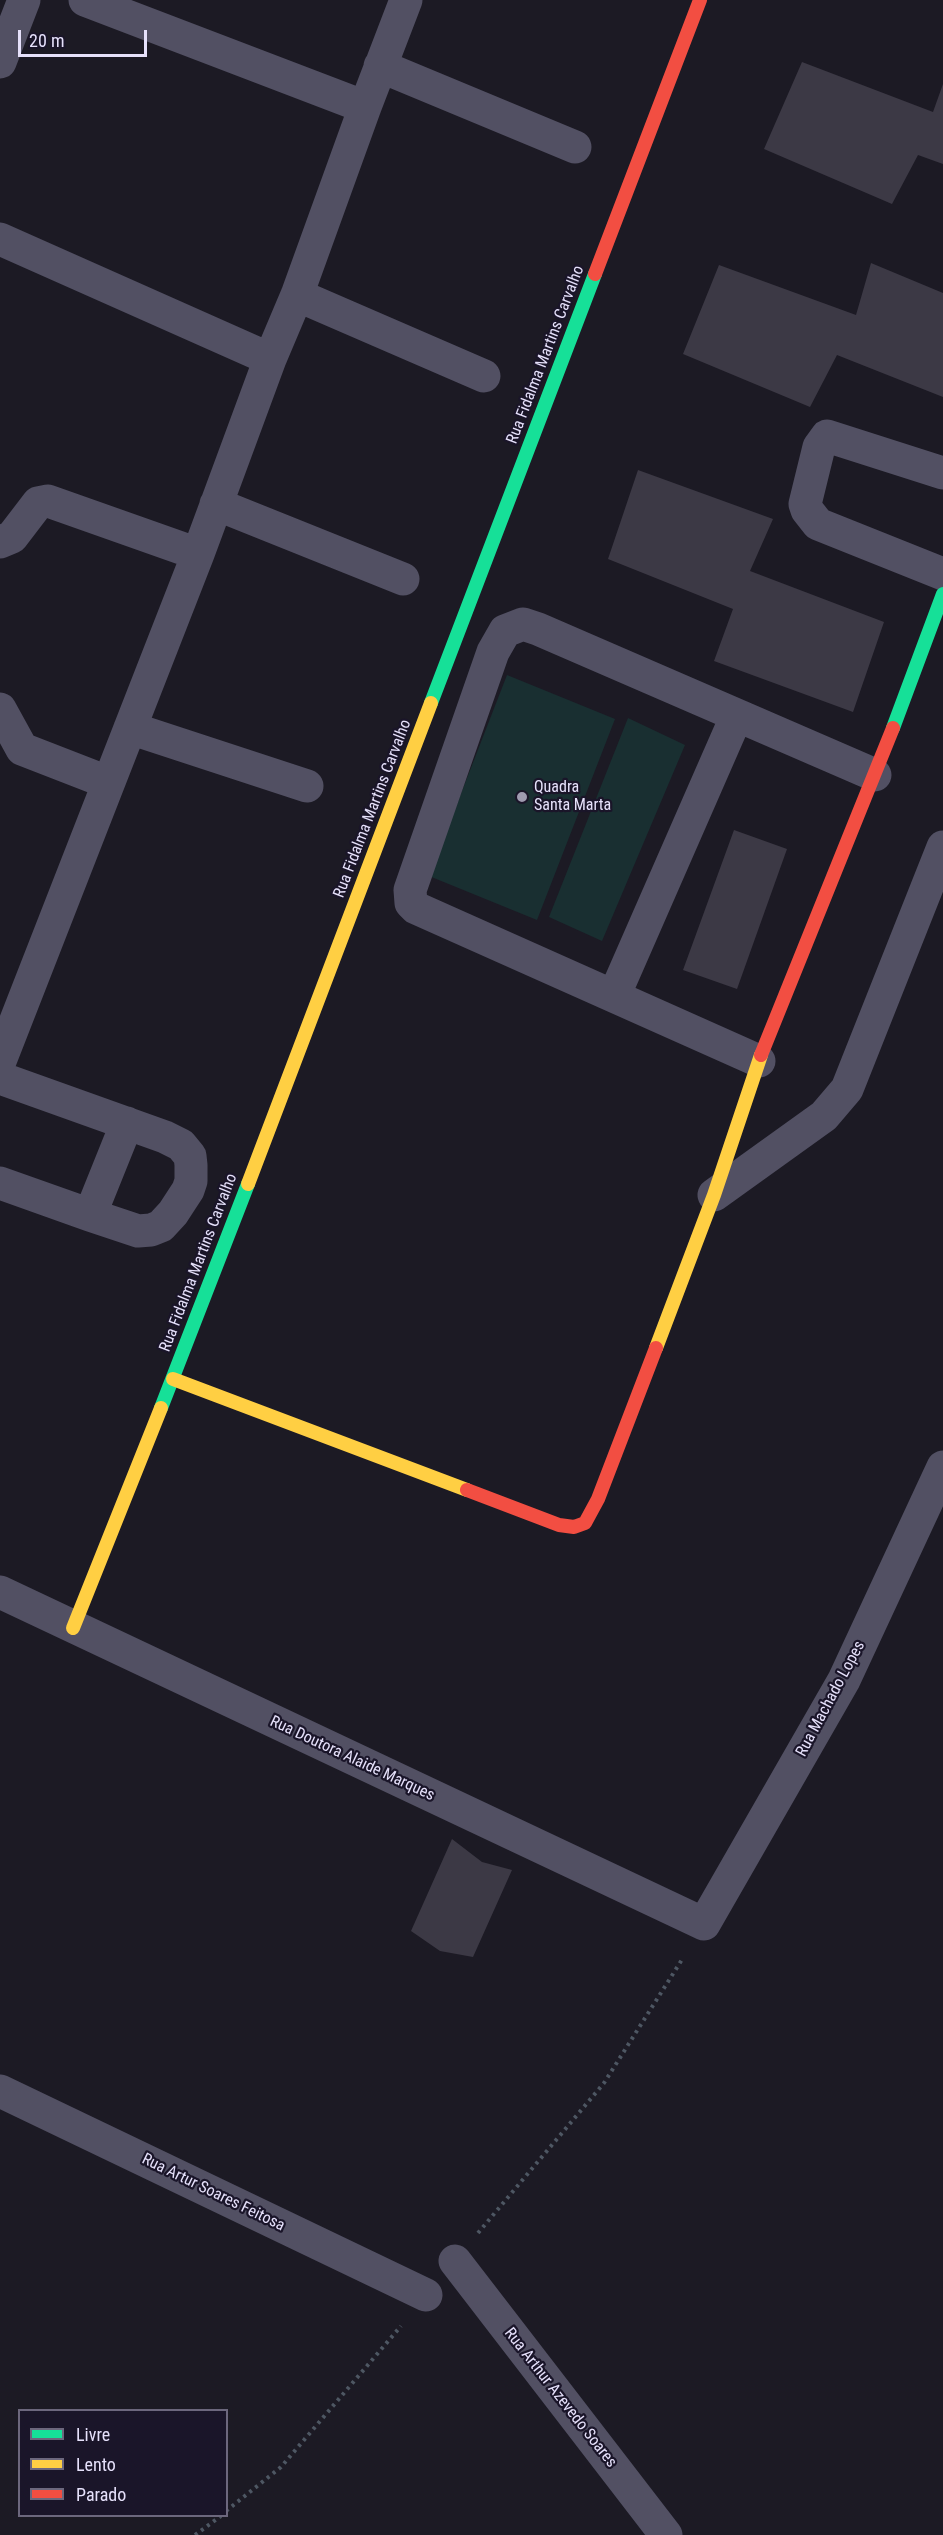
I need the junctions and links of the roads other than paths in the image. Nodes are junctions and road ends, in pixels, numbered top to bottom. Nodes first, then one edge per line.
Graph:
1 (24, 0) edge
2 (85, 0) edge
3 (406, 0) edge
4 (700, 0) edge
5 (0, 62) edge
6 (380, 66) junction
7 (364, 107) junction
8 (575, 147) dead end
9 (0, 239) edge
10 (297, 295) junction
11 (270, 359) junction
12 (484, 376) dead end
13 (943, 473) edge
14 (216, 504) junction
15 (0, 542) edge
16 (198, 554) junction
17 (943, 574) edge
18 (403, 579) dead end
19 (943, 594) edge
20 (0, 709) edge
21 (737, 715) junction
22 (130, 728) junction
23 (875, 775) junction
24 (107, 782) junction
25 (307, 786) dead end
26 (943, 847) edge
27 (12, 994) edge
28 (614, 996) junction
29 (0, 1061) edge
30 (759, 1061) junction
31 (0, 1078) edge
32 (127, 1123) junction
33 (0, 1183) edge
34 (714, 1194) junction
35 (90, 1215) junction
36 (172, 1379) junction
37 (943, 1467) edge
38 (0, 1592) edge
39 (73, 1628) junction
40 (704, 1924) joint
41 (0, 2091) edge
42 (455, 2260) dead end
43 (426, 2295) dead end
44 (666, 2535) edge

1 - 5 street
2 - 7 street
3 - 6 street
4 - 36 street, Rua Fidalma Martins Carvalho
6 - 7 street
6 - 8 street
7 - 10 street
9 - 11 street
10 - 11 street
10 - 12 street
11 - 14 street
13 - 17 street
14 - 16 street
14 - 18 street
15 - 16 street
16 - 22 street
19 - 23 street
20 - 24 street
21 - 23 street
21 - 28 street
21 - 28 street
22 - 24 street
22 - 25 street
23 - 30 street
24 - 27 street
26 - 34 street
27 - 29 street
28 - 30 street
30 - 34 street
31 - 32 street
32 - 35 street
32 - 35 street
33 - 35 street
34 - 36 street
36 - 39 street, Rua Fidalma Martins Carvalho
37 - 40 street, Rua Machado Lopes
38 - 39 street, Rua Doutora Alaide Marques
39 - 40 street, Rua Doutora Alaide Marques
41 - 43 street, Rua Artur Soares Feitosa
42 - 44 street, Rua Arthur Azevedo Soares

